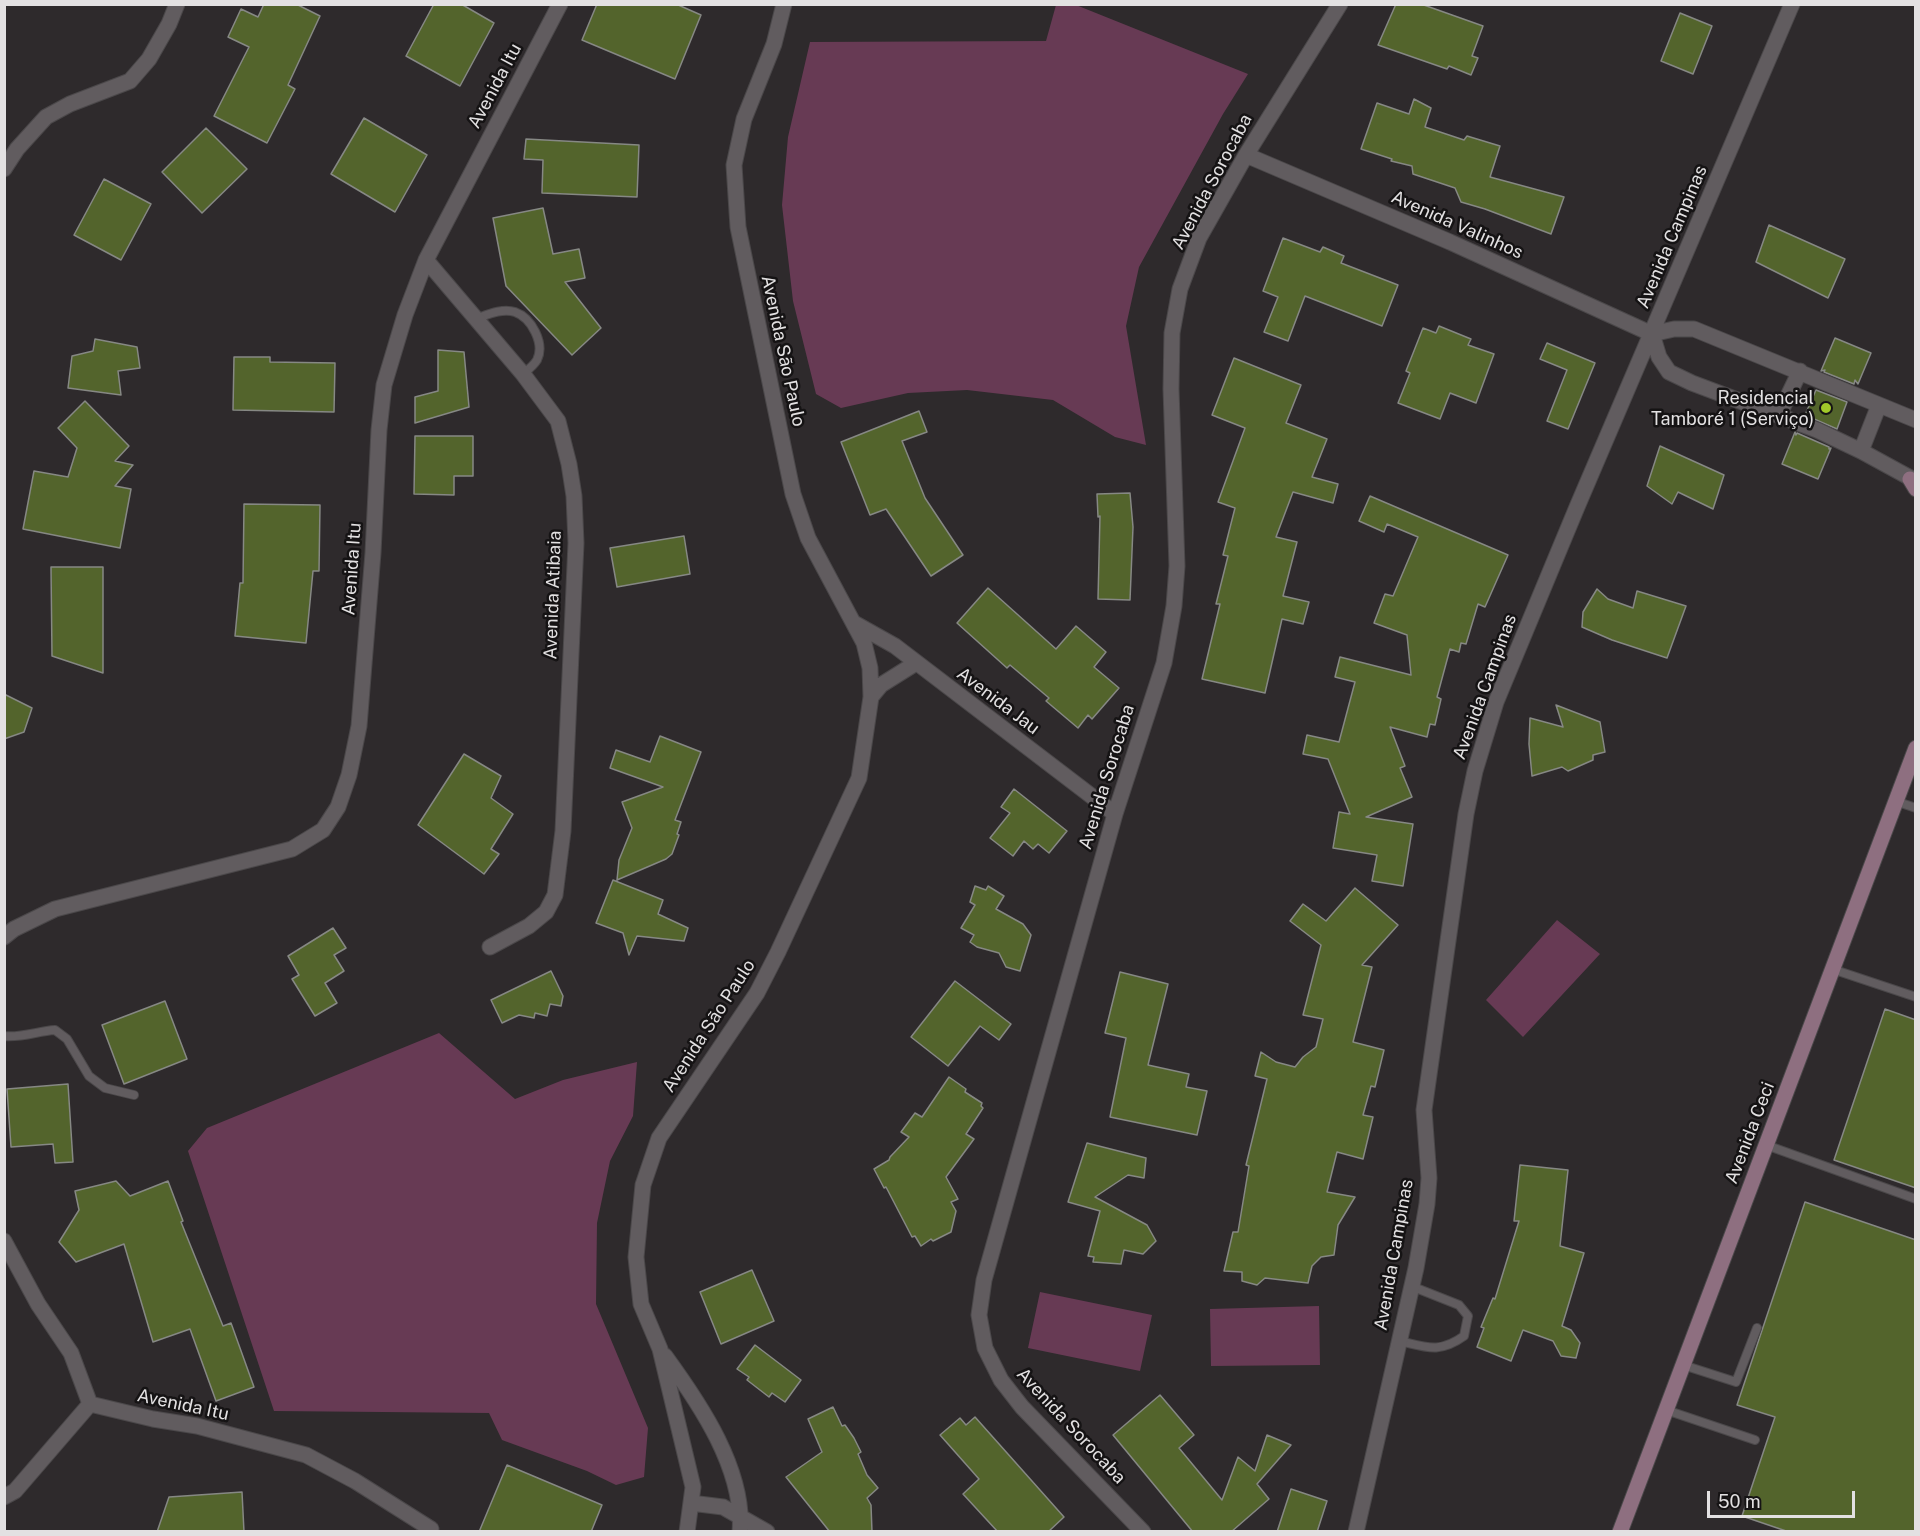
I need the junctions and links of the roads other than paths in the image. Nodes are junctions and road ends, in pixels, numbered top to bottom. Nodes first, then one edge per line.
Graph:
1 (177, 4) edge
2 (560, 4) edge
3 (784, 4) edge
4 (1340, 4) edge
5 (1792, 4) edge
6 (1246, 155) junction
7 (4, 169) edge
8 (426, 260) junction
9 (478, 318) junction
10 (1652, 334) junction
11 (1800, 372) junction
12 (523, 374) junction
13 (1879, 405) junction
14 (1779, 415) junction
15 (1916, 420) edge
16 (1861, 451) junction
17 (1914, 483) edge
18 (854, 622) junction
19 (916, 663) junction
20 (871, 696) junction
21 (1916, 748) edge
22 (1895, 801) junction
23 (1916, 807) edge
24 (1115, 814) junction
25 (4, 937) edge
26 (490, 947) dead end
27 (1832, 969) junction
28 (1916, 997) edge
29 (4, 1036) edge
30 (134, 1095) dead end
31 (1766, 1145) junction
32 (1916, 1199) edge
33 (4, 1241) edge
34 (1411, 1286) junction
35 (1757, 1328) dead end
36 (1399, 1341) junction
37 (660, 1349) junction
38 (1683, 1365) junction
39 (90, 1404) junction
40 (1666, 1410) junction
41 (1755, 1440) dead end
42 (4, 1497) edge
43 (691, 1503) junction
44 (741, 1515) junction
45 (431, 1529) dead end
46 (687, 1532) edge
47 (740, 1532) edge
48 (767, 1532) edge
49 (1143, 1532) edge
50 (1356, 1532) edge
51 (1620, 1532) edge

1 - 7 street
2 - 8 street, Avenida Itu
3 - 18 street, Avenida São Paulo
4 - 6 street, Avenida Sorocaba
5 - 10 street, Avenida Campinas
6 - 10 street, Avenida Valinhos
6 - 24 street, Avenida Sorocaba
8 - 9 street, Avenida Atibaia
8 - 25 street, Avenida Itu
9 - 12 street, Avenida Atibaia
9 - 12 lane
10 - 11 street
10 - 14 street
10 - 34 street, Avenida Campinas
11 - 13 street
11 - 14 street
12 - 26 street, Avenida Atibaia
13 - 15 street
13 - 16 street
14 - 16 street
16 - 17 street
18 - 19 street, Avenida Jau
18 - 20 street, Avenida São Paulo
19 - 20 street
19 - 24 street, Avenida Jau
20 - 37 street, Avenida São Paulo
21 - 22 main road, Avenida Ceci
22 - 23 lane
22 - 27 main road, Avenida Ceci
24 - 49 street, Avenida Sorocaba
27 - 28 lane
27 - 31 main road, Avenida Ceci
29 - 30 lane
31 - 32 lane
31 - 38 main road, Avenida Ceci
33 - 39 street
34 - 36 street, Avenida Campinas
34 - 36 lane
35 - 38 lane
36 - 50 street, Avenida Campinas
37 - 43 street, Avenida São Paulo
37 - 44 street, Avenida São Paulo
38 - 40 main road, Avenida Ceci
39 - 42 street
39 - 45 street, Avenida Itu
40 - 41 lane
40 - 51 main road, Avenida Ceci
43 - 44 street
43 - 46 street, Avenida São Paulo
44 - 47 street, Avenida São Paulo
44 - 48 street

